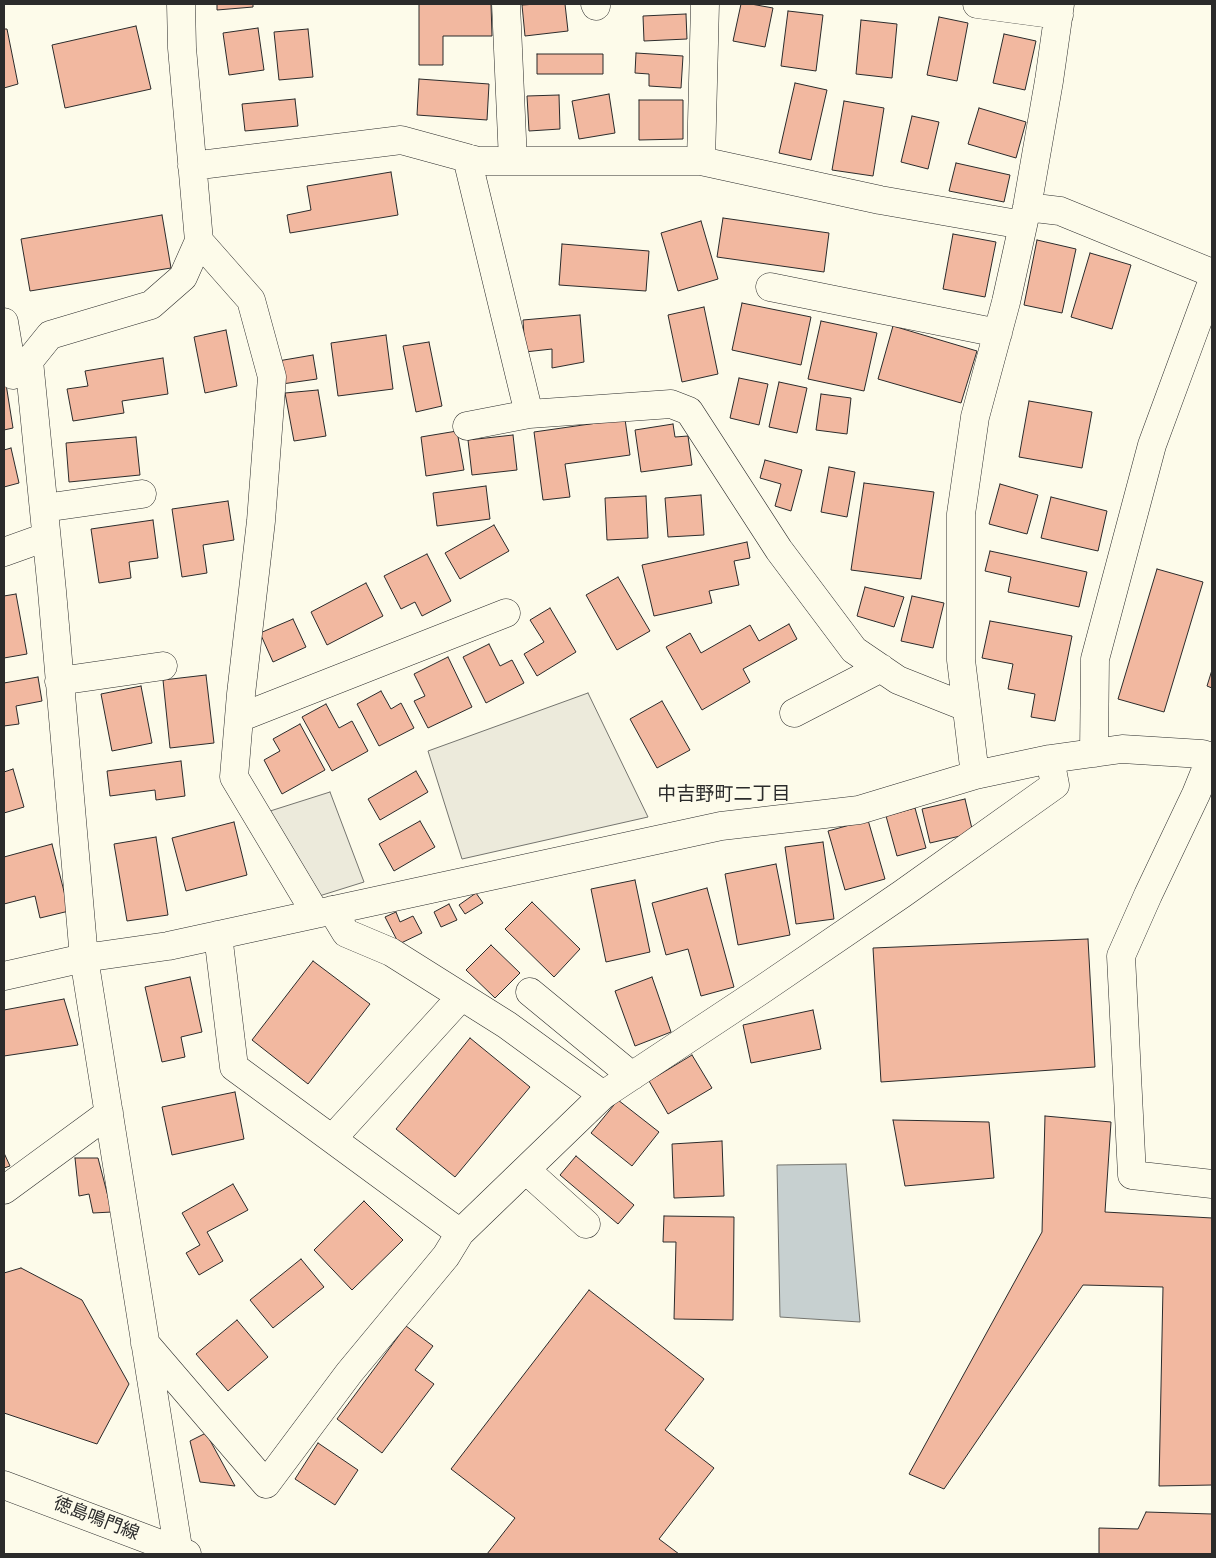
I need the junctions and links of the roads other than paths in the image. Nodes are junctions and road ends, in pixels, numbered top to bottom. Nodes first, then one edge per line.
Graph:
1 (181, 4) edge
2 (506, 4) edge
3 (705, 4) edge
4 (977, 4) edge
5 (1060, 9) edge
6 (467, 158) junction
7 (513, 161) junction
8 (701, 161) junction
9 (192, 166) junction
10 (1025, 216) junction
11 (199, 241) junction
12 (1212, 273) edge
13 (1212, 282) edge
14 (770, 286) dead end
15 (4, 322) edge
16 (998, 333) junction
17 (16, 375) edge
18 (529, 414) junction
19 (468, 426) dead end
20 (142, 494) dead end
21 (44, 508) junction
22 (46, 537) junction
23 (4, 552) edge
24 (506, 614) dead end
25 (163, 666) dead end
26 (881, 668) junction
27 (60, 681) junction
28 (966, 707) junction
29 (794, 713) dead end
30 (239, 718) junction
31 (1094, 753) junction
32 (1212, 757) edge
33 (1050, 759) junction
34 (975, 775) junction
35 (324, 912) junction
36 (218, 935) junction
37 (84, 958) junction
38 (4, 976) edge
39 (530, 992) dead end
40 (461, 997) junction
41 (632, 1076) junction
42 (603, 1095) junction
43 (109, 1114) junction
44 (332, 1139) junction
45 (526, 1170) junction
46 (1212, 1184) edge
47 (4, 1190) edge
48 (586, 1224) dead end
49 (460, 1234) junction
50 (145, 1343) junction
51 (4, 1485) edge
52 (182, 1553) edge

1 - 9 street
2 - 7 street
3 - 8 street
4 - 5 street
5 - 10 street
6 - 7 street
6 - 9 street
6 - 18 street
7 - 8 street
8 - 10 street
9 - 11 street
10 - 12 street
10 - 16 street
11 - 17 street
11 - 30 street
13 - 31 street
14 - 16 street
15 - 17 street
16 - 28 street
17 - 21 street
18 - 19 street
18 - 26 street
20 - 21 street
21 - 22 street
22 - 23 street
22 - 27 street
24 - 30 street
25 - 27 street
26 - 28 street
26 - 29 street
27 - 37 street
28 - 34 street
30 - 35 street
31 - 32 street
31 - 33 street
32 - 46 street
33 - 34 street
33 - 41 street
34 - 35 street
35 - 36 street
35 - 40 street
36 - 37 street
36 - 44 street
37 - 38 street
37 - 43 street
39 - 41 street
40 - 42 street
40 - 44 street
41 - 42 street
42 - 45 street
43 - 47 street
43 - 50 street
44 - 49 street
45 - 48 street
45 - 49 street
49 - 50 street
50 - 52 street
51 - 52 street, 徳島鳴門線

